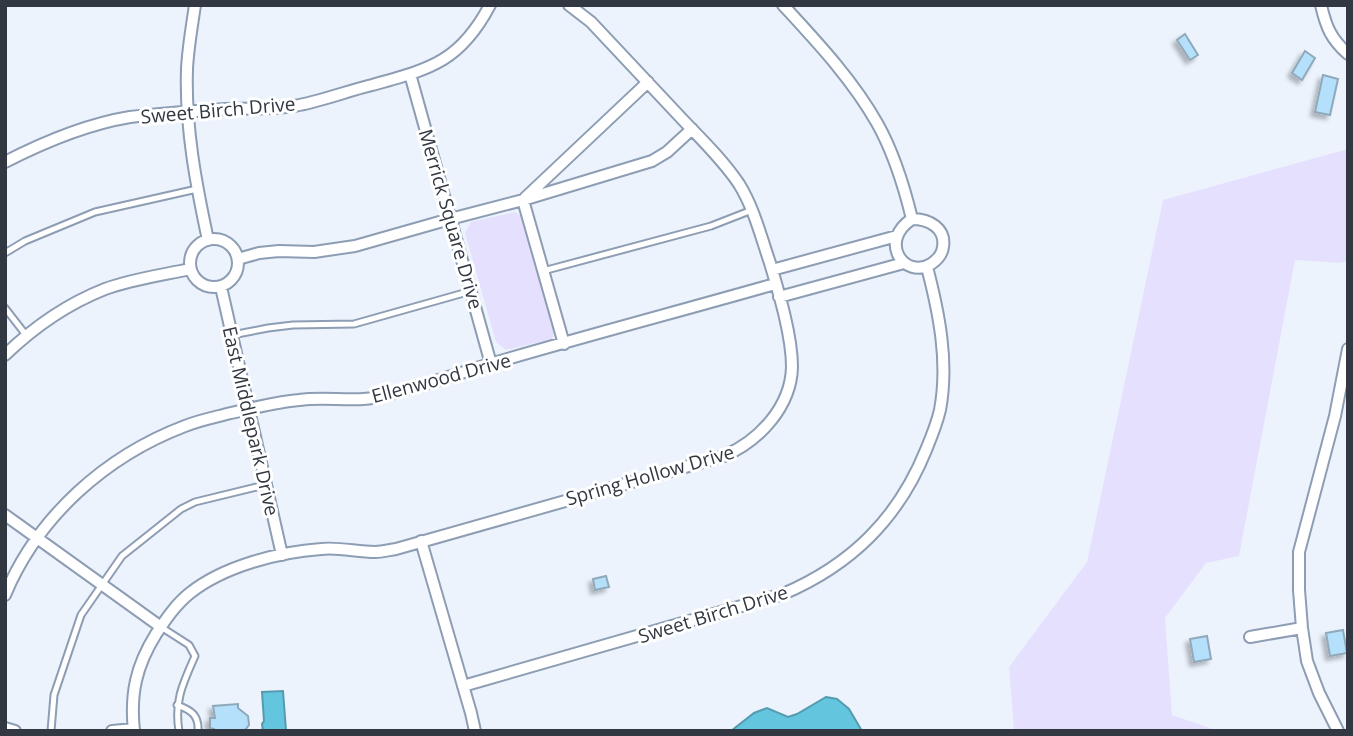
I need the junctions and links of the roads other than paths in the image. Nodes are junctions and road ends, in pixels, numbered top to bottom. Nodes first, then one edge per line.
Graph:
1 (195, 5) edge
2 (490, 5) edge
3 (569, 5) edge
4 (783, 5) edge
5 (1321, 5) edge
6 (1348, 54) edge
7 (410, 74) junction
8 (648, 82) junction
9 (188, 111) junction
10 (692, 129) junction
11 (5, 162) edge
12 (197, 189) junction
13 (523, 200) junction
14 (752, 210) junction
15 (450, 219) junction
16 (912, 219) junction
17 (897, 236) junction
18 (208, 240) junction
19 (5, 253) edge
20 (238, 259) junction
21 (904, 263) junction
22 (926, 267) junction
23 (190, 269) junction
24 (772, 270) junction
25 (543, 271) junction
26 (775, 284) junction
27 (221, 287) junction
28 (471, 291) junction
29 (779, 297) junction
30 (5, 308) edge
31 (26, 335) junction
32 (232, 335) junction
33 (564, 344) junction
34 (1348, 349) edge
35 (5, 355) edge
36 (491, 364) junction
37 (248, 409) junction
38 (265, 485) junction
39 (5, 515) edge
40 (37, 538) junction
41 (421, 541) junction
42 (282, 555) junction
43 (101, 585) junction
44 (5, 595) edge
45 (161, 627) junction
46 (1302, 628) junction
47 (1250, 638) dead end
48 (463, 686) junction
49 (177, 705) junction
50 (5, 728) edge
51 (134, 730) edge
52 (15, 731) edge
53 (51, 731) edge
54 (112, 731) edge
55 (179, 731) edge
56 (198, 731) edge
57 (475, 731) edge
58 (1338, 731) edge

1 - 9 street
2 - 7 street, Sweet Birch Drive
3 - 8 street, Spring Hollow Drive
4 - 16 street
5 - 6 street
7 - 9 street, Sweet Birch Drive
7 - 15 street, Merrick Square Drive
8 - 10 street, Spring Hollow Drive
8 - 13 street
9 - 11 street, Sweet Birch Drive
9 - 12 street
10 - 13 street
10 - 14 street, Spring Hollow Drive
12 - 18 street
12 - 19 lane
13 - 15 street
13 - 25 street
14 - 24 street, Spring Hollow Drive
14 - 25 lane
15 - 20 street
15 - 28 street, Merrick Square Drive
16 - 17 street
16 - 22 street
17 - 21 street
17 - 24 street
18 - 20 street
18 - 23 street
20 - 27 street
21 - 22 street
21 - 29 street
22 - 48 street, Sweet Birch Drive
23 - 27 street
23 - 31 street
24 - 26 street, Spring Hollow Drive
25 - 33 street
26 - 29 street, Spring Hollow Drive
26 - 33 street, Ellenwood Drive
27 - 32 street, East Middlepark Drive
28 - 32 lane
28 - 36 street, Merrick Square Drive
29 - 41 street, Spring Hollow Drive
30 - 31 lane
31 - 35 street
32 - 37 street, East Middlepark Drive
33 - 36 street, Ellenwood Drive
34 - 46 street
36 - 37 street, Ellenwood Drive
37 - 38 street, East Middlepark Drive
37 - 40 street, Ellenwood Drive
38 - 42 street, East Middlepark Drive
38 - 43 lane
39 - 40 street
40 - 43 street
40 - 44 street, Ellenwood Drive
41 - 42 street, Spring Hollow Drive
41 - 48 street
42 - 45 street, Spring Hollow Drive
43 - 45 street
43 - 53 lane
45 - 49 lane
45 - 51 street, Spring Hollow Drive
46 - 47 street
46 - 58 street
48 - 57 street
49 - 55 lane
49 - 56 lane
50 - 52 street
51 - 54 street

